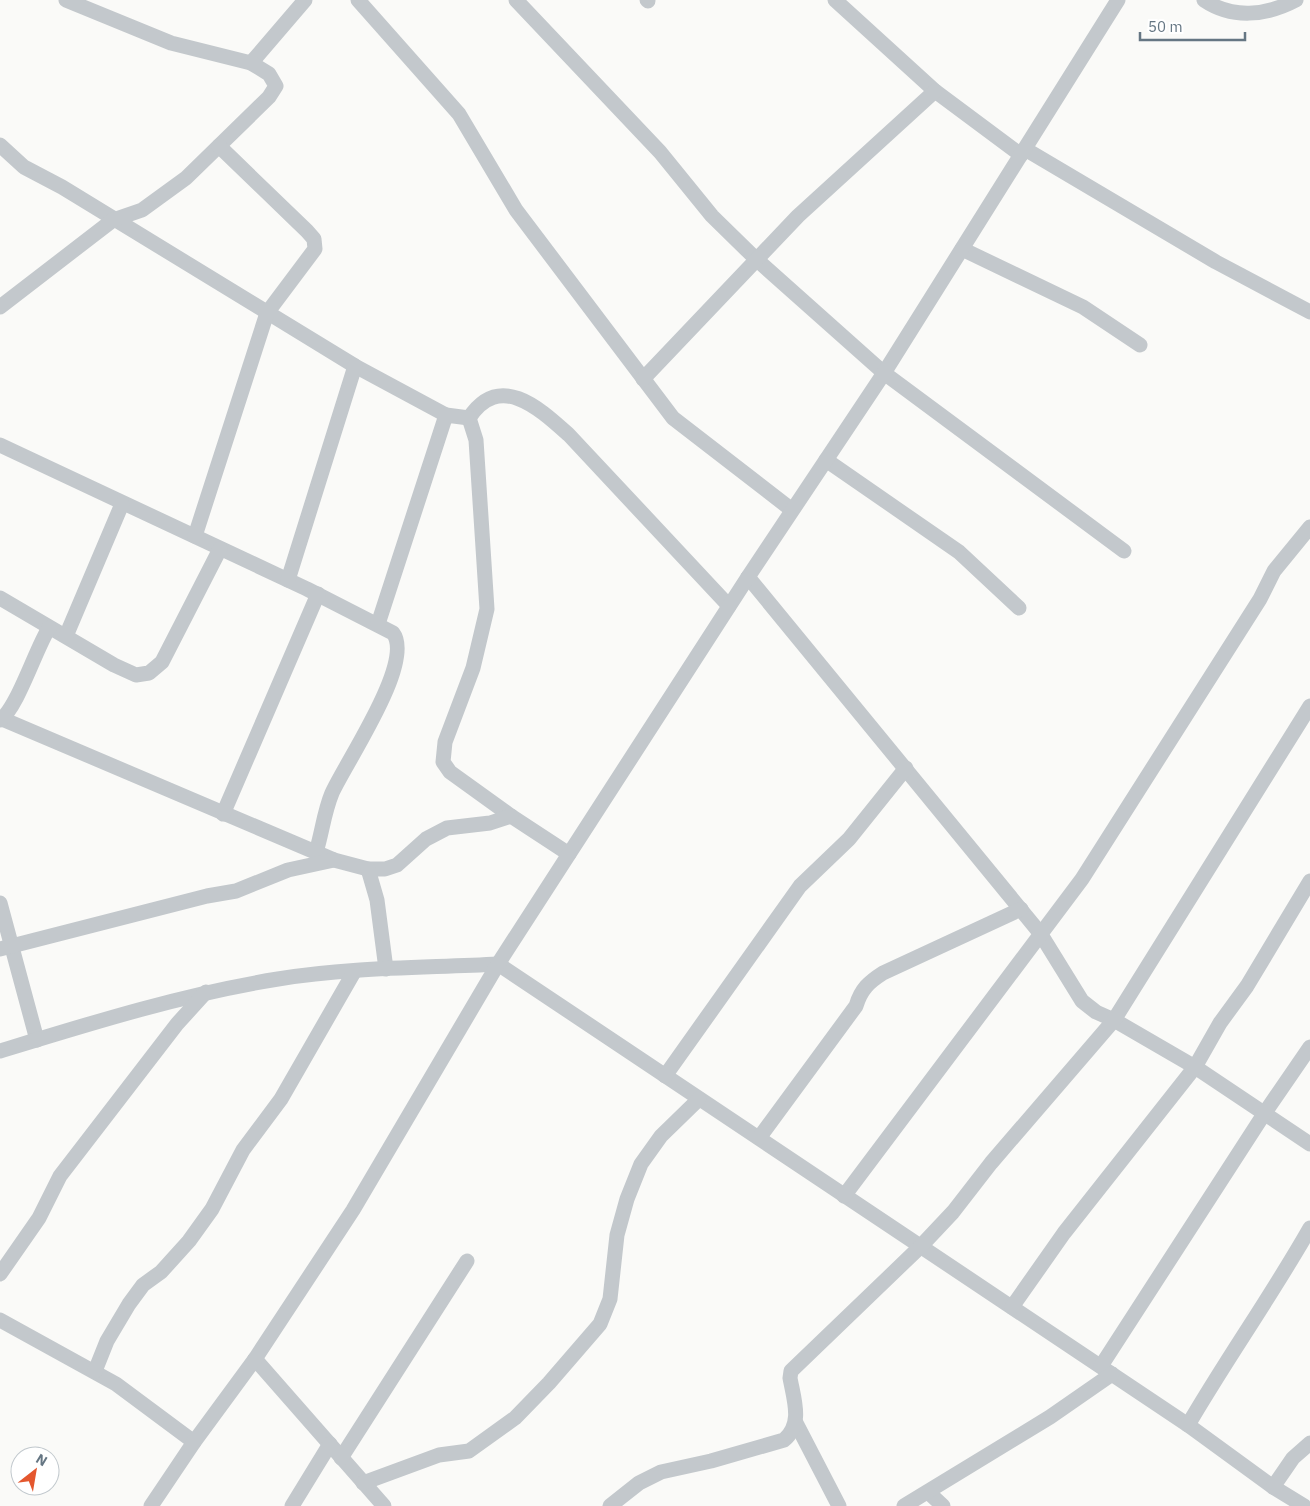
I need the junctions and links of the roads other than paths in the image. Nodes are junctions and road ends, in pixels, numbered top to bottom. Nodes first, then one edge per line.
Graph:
1 (66, 0) edge
2 (305, 0) edge
3 (358, 0) edge
4 (516, 0) edge
5 (835, 0) edge
6 (1118, 0) edge
7 (1204, 0) edge
8 (1296, 0) edge
9 (251, 63) junction
10 (935, 91) junction
11 (0, 145) edge
12 (219, 146) junction
13 (1023, 152) junction
14 (113, 220) junction
15 (962, 249) junction
16 (756, 259) junction
17 (0, 307) edge
18 (1310, 312) edge
19 (267, 313) junction
20 (1140, 345) dead end
21 (355, 366) junction
22 (884, 373) junction
23 (643, 379) junction
24 (446, 415) junction
25 (469, 418) junction
26 (0, 445) edge
27 (826, 460) junction
28 (122, 504) junction
29 (792, 510) junction
30 (1310, 527) edge
31 (194, 536) junction
32 (220, 549) junction
33 (1124, 551) dead end
34 (748, 577) junction
35 (288, 580) junction
36 (318, 594) junction
37 (0, 598) edge
38 (729, 606) junction
39 (1019, 608) dead end
40 (378, 624) junction
41 (49, 628) junction
42 (66, 636) junction
43 (1310, 706) edge
44 (1, 720) edge
45 (906, 768) junction
46 (223, 814) junction
47 (510, 816) junction
48 (316, 852) junction
49 (569, 854) junction
50 (334, 860) junction
51 (368, 869) junction
52 (1310, 881) edge
53 (0, 904) edge
54 (1021, 909) junction
55 (1040, 933) junction
56 (6, 947) edge
57 (498, 964) junction
58 (386, 970) junction
59 (354, 972) junction
60 (206, 992) junction
61 (1114, 1020) junction
62 (37, 1040) junction
63 (1310, 1047) edge
64 (0, 1051) edge
65 (1195, 1068) junction
66 (665, 1076) junction
67 (699, 1099) junction
68 (1264, 1114) junction
69 (759, 1138) junction
70 (1310, 1144) edge
71 (844, 1196) junction
72 (1310, 1228) edge
73 (921, 1246) junction
74 (467, 1261) dead end
75 (0, 1274) edge
76 (1012, 1307) junction
77 (0, 1320) edge
78 (255, 1359) junction
79 (1106, 1370) junction
80 (95, 1371) junction
81 (796, 1423) junction
82 (1188, 1425) junction
83 (194, 1442) junction
84 (1310, 1443) edge
85 (330, 1444) junction
86 (341, 1458) junction
87 (364, 1483) junction
88 (1273, 1487) junction
89 (928, 1492) junction
90 (152, 1506) edge
91 (292, 1506) edge
92 (384, 1506) edge
93 (610, 1506) edge
94 (838, 1506) edge
95 (904, 1506) edge
96 (943, 1506) edge
97 (1304, 1506) edge

1 - 9 street
2 - 9 street
3 - 23 street
4 - 16 street
5 - 10 street
6 - 13 street
7 - 8 street
9 - 12 street
10 - 13 street
10 - 16 street
11 - 14 street
12 - 14 street
12 - 19 street
13 - 15 street
13 - 18 street
14 - 17 street
14 - 19 street
15 - 20 street
15 - 22 street
16 - 22 street
16 - 23 street
19 - 21 street
19 - 31 street
21 - 24 street
21 - 35 street
22 - 27 street
22 - 33 street
23 - 29 street
24 - 25 street
24 - 40 street
25 - 38 street
25 - 47 street
26 - 28 street
27 - 29 street
27 - 39 street
28 - 31 street
28 - 42 street
29 - 34 street
30 - 55 street
31 - 32 street
32 - 35 street
32 - 42 street
34 - 38 street
34 - 45 street
35 - 36 street
36 - 40 street
36 - 46 street
37 - 41 street
38 - 49 street
40 - 48 street
41 - 42 street
41 - 44 street
43 - 61 street
44 - 46 street
45 - 54 street
45 - 66 street
46 - 48 street
47 - 49 street
47 - 51 street
48 - 50 street
49 - 57 street
50 - 51 street
50 - 56 street
51 - 58 street
52 - 65 street
53 - 56 street
54 - 55 street
54 - 69 street
55 - 61 street
55 - 71 street
56 - 62 street
57 - 58 street
57 - 66 street
57 - 78 street
58 - 59 street
59 - 60 street
59 - 80 street
60 - 62 street
60 - 75 street
61 - 65 street
61 - 73 street
62 - 64 street
63 - 68 street
65 - 68 street
65 - 76 street
66 - 67 street
67 - 69 street
67 - 87 street
68 - 70 street
68 - 79 street
69 - 71 street
71 - 73 street
72 - 82 street
73 - 76 street
73 - 81 street
74 - 86 street
76 - 79 street
77 - 80 street
78 - 83 street
78 - 85 street
79 - 82 street
79 - 89 street
80 - 83 street
81 - 93 street
81 - 94 street
82 - 88 street
83 - 90 street
84 - 88 street
85 - 86 street
85 - 91 street
86 - 87 street
87 - 92 street
88 - 97 street
89 - 95 street
89 - 96 street

